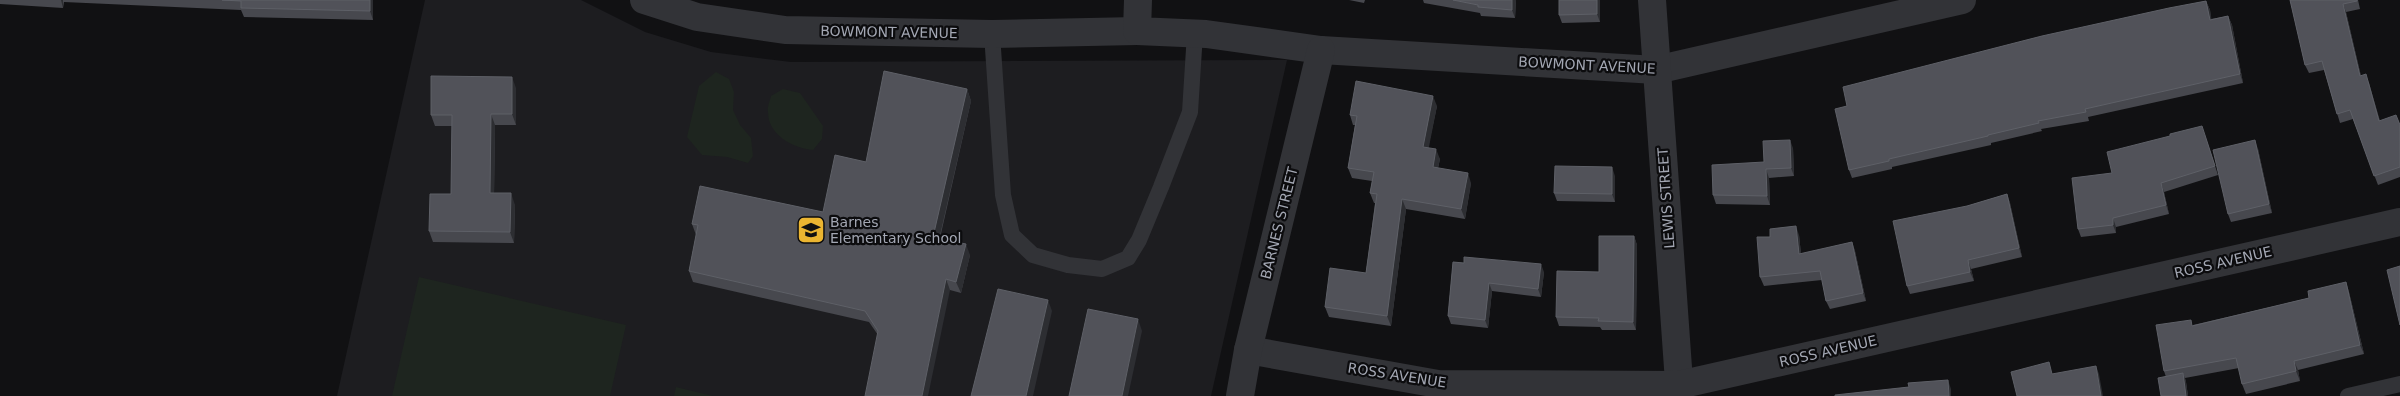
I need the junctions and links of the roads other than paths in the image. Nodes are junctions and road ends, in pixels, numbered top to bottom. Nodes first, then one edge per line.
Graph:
1 (644, 0) edge
2 (1138, 0) edge
3 (1652, 0) edge
4 (1962, 0) edge
5 (1137, 31) junction
6 (992, 34) junction
7 (1200, 34) junction
8 (1321, 50) junction
9 (1656, 70) junction
10 (2400, 222) edge
11 (1248, 350) junction
12 (2400, 384) edge
13 (1679, 390) edge
14 (1240, 396) edge
15 (2348, 396) edge

1 - 6 street, BOWMONT AVENUE
2 - 5 street
3 - 9 street, LEWIS STREET
4 - 9 street, BOWMONT AVENUE
5 - 6 street, BOWMONT AVENUE
5 - 7 street, BOWMONT AVENUE
6 - 7 lane
7 - 8 street, BOWMONT AVENUE
8 - 9 street, BOWMONT AVENUE
8 - 11 street, BARNES STREET
9 - 13 street, LEWIS STREET
10 - 13 street, ROSS AVENUE
11 - 13 street, ROSS AVENUE
11 - 14 street, BARNES STREET
12 - 15 lane

